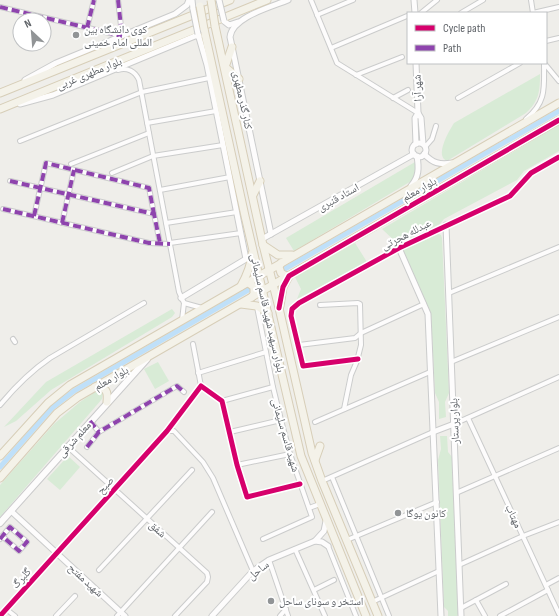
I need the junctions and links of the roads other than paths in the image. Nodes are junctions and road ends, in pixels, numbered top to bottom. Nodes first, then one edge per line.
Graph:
1 (94, 0) edge
2 (118, 0) edge
3 (190, 0) edge
4 (211, 0) edge
5 (219, 0) edge
6 (230, 0) edge
7 (267, 0) edge
8 (288, 0) edge
9 (311, 0) edge
10 (353, 0) edge
11 (414, 0) edge
12 (437, 0) edge
13 (483, 0) edge
14 (531, 0) edge
15 (197, 5) edge
16 (0, 7) edge
17 (559, 7) edge
18 (415, 12) edge
19 (422, 12) edge
20 (463, 12) edge
21 (533, 12) edge
22 (537, 12) edge
23 (317, 15) junction
24 (406, 16) dead end
25 (242, 19) junction
26 (121, 26) dead end
27 (88, 28) junction
28 (201, 33) junction
29 (122, 36) junction
30 (559, 38) edge
31 (547, 41) edge
32 (232, 47) junction
33 (331, 48) junction
34 (402, 57) dead end
35 (416, 64) edge
36 (518, 64) edge
37 (544, 64) edge
38 (545, 64) edge
39 (207, 65) joint
40 (224, 67) junction
41 (108, 73) junction
42 (356, 75) junction
43 (239, 78) junction
44 (212, 80) junction
45 (559, 81) edge
46 (408, 90) dead end
47 (142, 92) junction
48 (0, 93) edge
49 (393, 98) junction
50 (458, 98) dead end
51 (559, 103) edge
52 (0, 109) edge
53 (216, 111) junction
54 (418, 113) junction
55 (559, 120) edge
56 (147, 123) junction
57 (436, 126) dead end
58 (518, 126) junction
59 (149, 133) junction
60 (20, 141) dead end
61 (416, 144) junction
62 (223, 145) junction
63 (424, 146) junction
64 (424, 154) junction
65 (415, 155) junction
66 (153, 156) junction
67 (559, 157) edge
68 (455, 163) junction
69 (72, 164) dead end
70 (74, 170) junction
71 (112, 173) dead end
72 (230, 177) junction
73 (10, 181) dead end
74 (260, 181) junction
75 (40, 188) junction
76 (160, 190) junction
77 (408, 190) junction
78 (69, 194) junction
79 (253, 195) junction
80 (3, 209) dead end
81 (237, 212) junction
82 (154, 214) junction
83 (34, 216) junction
84 (242, 218) junction
85 (62, 223) junction
86 (166, 223) junction
87 (446, 225) junction
88 (241, 233) junction
89 (271, 234) junction
90 (263, 242) junction
91 (160, 243) junction
92 (170, 244) junction
93 (559, 247) edge
94 (253, 248) junction
95 (399, 248) junction
96 (294, 255) junction
97 (281, 263) junction
98 (270, 270) junction
99 (259, 276) junction
100 (289, 276) junction
101 (244, 284) junction
102 (273, 285) junction
103 (263, 291) junction
104 (449, 293) junction
105 (252, 297) junction
106 (181, 298) junction
107 (144, 303) dead end
108 (184, 304) junction
109 (241, 304) junction
110 (424, 304) junction
111 (320, 305) dead end
112 (256, 306) junction
113 (202, 308) junction
114 (279, 308) junction
115 (268, 313) junction
116 (559, 317) edge
117 (182, 320) junction
118 (361, 333) junction
119 (193, 344) dead end
120 (298, 345) junction
121 (266, 352) junction
122 (149, 356) junction
123 (358, 359) junction
124 (451, 362) junction
125 (430, 372) junction
126 (198, 373) junction
127 (559, 377) edge
128 (202, 386) junction
129 (95, 387) junction
130 (273, 387) junction
131 (184, 392) dead end
132 (222, 401) junction
133 (107, 402) junction
134 (0, 405) edge
135 (344, 409) junction
136 (468, 418) junction
137 (281, 420) junction
138 (90, 421) junction
139 (315, 422) dead end
140 (454, 424) junction
141 (167, 431) junction
142 (99, 432) junction
143 (230, 432) junction
144 (433, 432) junction
145 (68, 446) junction
146 (320, 446) dead end
147 (87, 447) dead end
148 (559, 448) edge
149 (290, 454) junction
150 (0, 456) edge
151 (315, 460) junction
152 (237, 465) junction
153 (192, 470) dead end
154 (332, 476) junction
155 (495, 476) junction
156 (0, 478) edge
157 (322, 481) junction
158 (300, 484) junction
159 (115, 489) junction
160 (456, 493) junction
161 (437, 502) junction
162 (320, 504) junction
163 (310, 508) junction
164 (11, 511) junction
165 (212, 512) dead end
166 (147, 519) junction
167 (326, 521) junction
168 (559, 522) edge
169 (0, 523) edge
170 (356, 536) junction
171 (523, 536) junction
172 (1, 538) edge
173 (263, 539) dead end
174 (347, 540) junction
175 (315, 541) junction
176 (328, 546) joint
177 (179, 548) junction
178 (295, 549) junction
179 (57, 553) junction
180 (269, 560) junction
181 (459, 565) junction
182 (100, 570) dead end
183 (253, 571) junction
184 (439, 571) junction
185 (559, 578) edge
186 (334, 580) dead end
187 (506, 584) dead end
188 (546, 585) junction
189 (314, 590) junction
190 (548, 590) junction
191 (75, 596) dead end
192 (382, 598) junction
193 (476, 600) junction
194 (372, 602) junction
195 (441, 606) junction
196 (461, 608) junction
197 (6, 609) junction
198 (286, 609) junction
199 (119, 614) edge
200 (559, 614) edge
201 (0, 616) edge
202 (14, 616) edge
203 (56, 616) edge
204 (125, 616) edge
205 (175, 616) edge
206 (212, 616) edge
207 (280, 616) edge
208 (288, 616) edge
209 (325, 616) edge
210 (356, 616) edge
211 (366, 616) edge
212 (378, 616) edge
213 (389, 616) edge
214 (441, 616) edge
215 (446, 616) edge
216 (461, 616) edge
217 (485, 616) edge
218 (500, 616) edge

1 - 27 street
2 - 26 street
3 - 15 street
3 - 29 street
4 - 40 main road, بلوار سپهبد شهید قاسم سلیمانی, bridge
5 - 25 street, bridge
6 - 48 main road, بلوار مطهری غربی
7 - 52 main road, بلوار مطهری غربی
8 - 25 street, کنار گذر مطهری
9 - 23 street
10 - 23 street
11 - 18 street
12 - 19 street
13 - 20 street
14 - 21 street
15 - 28 main road, بلوار سپهبد شهید قاسم سلیمانی, bridge
16 - 27 street
17 - 22 street
23 - 33 street
24 - 33 street
25 - 32 street, کنار گذر مطهری
27 - 29 street
28 - 39 street
28 - 41 street
28 - 44 main road, بلوار سپهبد شهید قاسم سلیمانی
29 - 48 street
30 - 31 street
32 - 40 main road
32 - 43 street, کنار گذر مطهری
33 - 42 street
34 - 42 street
35 - 54 street, شهر آرا
36 - 50 street
37 - 58 street
38 - 45 street
39 - 44 main road
40 - 43 main road
40 - 79 main road, بلوار سپهبد شهید قاسم سلیمانی
41 - 47 street
41 - 52 street
42 - 49 street
43 - 74 street, کنار گذر مطهری
44 - 47 street
44 - 53 street
44 - 84 main road, بلوار سپهبد شهید قاسم سلیمانی
46 - 49 street
47 - 56 street
47 - 60 street
49 - 54 street
51 - 58 main road, بلوار معلم
53 - 56 street
53 - 62 street
54 - 61 street, شهر آرا
54 - 63 street, شهر آرا
55 - 100 main road, بلوار معلم
56 - 59 street
57 - 63 street
58 - 68 main road, بلوار معلم
59 - 66 street
59 - 69 street
61 - 63 street
61 - 65 street, شهر آرا
62 - 66 street
62 - 72 street
63 - 64 street, شهر آرا
64 - 65 street
64 - 68 street
65 - 77 street, شهر آرا
65 - 89 street, استاد قنبری
66 - 71 street
66 - 76 street
67 - 87 street, عبدلله هجرتی
68 - 77 main road, بلوار معلم
70 - 75 street
70 - 78 street
70 - 82 street
72 - 76 street
72 - 81 street
73 - 75 street
74 - 79 main road
74 - 89 street, کنار گذر مطهری
75 - 78 street
75 - 83 street
76 - 86 street
77 - 96 main road, بلوار معلم
78 - 82 street
78 - 85 street
79 - 90 main road, بلوار سپهبد شهید قاسم سلیمانی
80 - 83 street
81 - 84 street
81 - 86 street
82 - 91 street
83 - 85 street
84 - 88 street
84 - 94 main road, بلوار سپهبد شهید قاسم سلیمانی
85 - 91 street
86 - 92 street
87 - 95 street, عبدلله هجرتی
87 - 104 street, بلوار پرستار
88 - 92 street
88 - 106 street
89 - 90 street, استاد قنبری
90 - 96 main road
90 - 98 main road, بلوار سپهبد شهید قاسم سلیمانی
91 - 92 street
92 - 106 street
93 - 104 street
94 - 99 main road, بلوار سپهبد شهید قاسم سلیمانی
94 - 101 main road
95 - 110 street, بلوار پرستار
95 - 120 street, عبدلله هجرتی
96 - 97 main road, بلوار معلم
97 - 98 main road, بلوار معلم
97 - 100 main road
98 - 99 main road, بلوار معلم
98 - 102 main road, بلوار سپهبد شهید قاسم سلیمانی
99 - 101 main road, بلوار معلم
99 - 103 main road, بلوار سپهبد شهید قاسم سلیمانی
100 - 102 main road, بلوار معلم
100 - 114 main road
101 - 105 main road
101 - 113 main road, بلوار معلم
102 - 103 main road, بلوار معلم
102 - 114 main road, بلوار سپهبد شهید قاسم سلیمانی
103 - 105 main road, بلوار معلم
103 - 115 main road, بلوار سپهبد شهید قاسم سلیمانی
104 - 124 street, بلوار پرستار
105 - 109 main road, بلوار معلم
106 - 108 street
107 - 134 street
108 - 113 street
108 - 117 street
109 - 112 main road
109 - 122 main road, بلوار معلم
110 - 118 street
110 - 125 street, بلوار پرستار
111 - 118 street
112 - 115 main road
112 - 121 street, شهید قاسم سلیمانی
113 - 117 main road, بلوار معلم
114 - 151 main road, بلوار سپهبد شهید قاسم سلیمانی
115 - 162 main road, بلوار سپهبد شهید قاسم سلیمانی
116 - 124 street
117 - 150 main road, بلوار معلم
118 - 120 street
118 - 123 street
119 - 126 street
120 - 123 street, عبدلله هجرتی
121 - 126 street
121 - 130 street, شهید قاسم سلیمانی
122 - 129 main road, بلوار معلم
122 - 133 main road, معلم شرقی
123 - 135 street
124 - 140 street, بلوار پرستار
125 - 135 street
125 - 144 street, بلوار پرستار
126 - 128 street
127 - 136 street
128 - 132 street
128 - 141 street, صبح
129 - 133 main road
129 - 156 main road, بلوار معلم
130 - 132 street
130 - 137 street, شهید قاسم سلیمانی
131 - 142 street
132 - 143 street
133 - 138 main road, معلم شرقی
135 - 139 street
136 - 140 street
136 - 155 street, مهتاب
137 - 143 street
137 - 149 street, شهید قاسم سلیمانی
138 - 142 street
138 - 145 main road, معلم شرقی
140 - 144 street
140 - 160 street, بلوار پرستار
141 - 159 street, صبح
141 - 183 street
142 - 147 street
143 - 152 street
144 - 154 street
144 - 161 street, بلوار پرستار
145 - 159 street, شفق
145 - 164 main road, معلم شرقی
146 - 151 main road
148 - 155 street
149 - 152 street
149 - 158 street, شهید قاسم سلیمانی
151 - 157 main road, بلوار سپهبد شهید قاسم سلیمانی
152 - 158 street
153 - 166 street
154 - 157 street
154 - 170 street
155 - 160 street
155 - 171 street, مهتاب
157 - 174 main road, بلوار سپهبد شهید قاسم سلیمانی
158 - 163 street, شهید قاسم سلیمانی
159 - 166 street, شفق
159 - 179 street, صبح
160 - 181 street, بلوار پرستار
161 - 170 street
161 - 184 street, بلوار پرستار
162 - 163 street
162 - 167 main road, بلوار سپهبد شهید قاسم سلیمانی
163 - 173 street, شهید قاسم سلیمانی
164 - 169 main road, معلم شرقی
164 - 179 street, شهید مفتح
165 - 177 street
166 - 177 street, شفق
166 - 182 street
167 - 175 street
167 - 211 main road, بلوار سپهبد شهید قاسم سلیمانی
168 - 171 street
170 - 174 street
170 - 192 street
171 - 181 street
171 - 188 street, مهتاب
172 - 172 street
174 - 194 main road, بلوار سپهبد شهید قاسم سلیمانی
175 - 176 street
175 - 178 street, ساحل
176 - 210 street
177 - 199 street
177 - 205 street, شفق
178 - 180 street, ساحل
178 - 189 street
179 - 197 street, گلبرگ
179 - 199 street, شهید مفتح
180 - 183 street, ساحل
180 - 198 street
181 - 196 street, بلوار پرستار
183 - 206 street, ساحل
184 - 192 street
184 - 195 street, بلوار پرستار
185 - 188 street
186 - 189 street
187 - 193 street
188 - 190 street, مهتاب
189 - 209 street
190 - 200 street, مهتاب
190 - 218 street
191 - 203 street
192 - 194 street
192 - 213 street
193 - 196 street
193 - 217 street
194 - 212 main road, بلوار سپهبد شهید قاسم سلیمانی
195 - 214 street, بلوار پرستار
195 - 215 street
196 - 216 street, بلوار پرستار
197 - 201 street, گلبرگ
197 - 202 street
198 - 207 street
198 - 208 street
199 - 204 street, شهید مفتح

